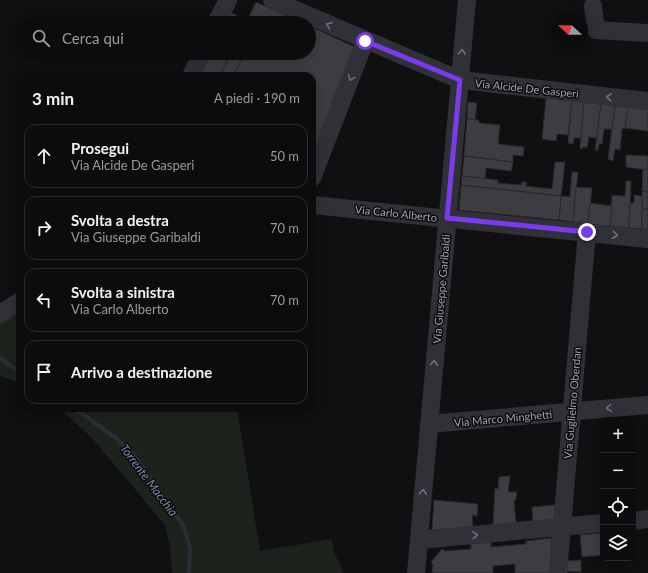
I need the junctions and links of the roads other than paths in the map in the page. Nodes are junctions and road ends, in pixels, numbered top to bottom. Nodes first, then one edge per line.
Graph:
1 (228, 0) edge
2 (272, 0) edge
3 (467, 0) edge
4 (593, 6) dead end
5 (220, 16) edge
6 (308, 16) edge
7 (316, 19) edge
8 (648, 33) edge
9 (365, 41) junction
10 (199, 60) edge
11 (193, 72) edge
12 (460, 80) junction
13 (648, 101) edge
14 (317, 153) edge
15 (316, 205) edge
16 (447, 218) junction
17 (587, 232) junction
18 (648, 239) edge
19 (16, 304) edge
20 (0, 314) edge
21 (648, 405) edge
22 (572, 412) junction
23 (429, 424) junction
24 (648, 519) edge
25 (636, 521) edge
26 (600, 523) edge
27 (562, 527) junction
28 (419, 535) junction
29 (416, 573) edge
30 (558, 573) edge

1 - 5 street
6 -> 2 street, Via Alcide De Gasperi
12 -> 3 street, Via Giuseppe Garibaldi
4 - 8 street
9 -> 7 street, Via Alcide De Gasperi
9 - 12 street, Via Alcide De Gasperi
9 -> 14 street
10 - 11 street
13 -> 12 street, Via Alcide De Gasperi
12 - 16 street, Via Giuseppe Garibaldi
15 - 16 street, Via Carlo Alberto
16 - 17 street, Via Carlo Alberto
23 -> 16 street, Via Giuseppe Garibaldi
17 -> 18 street, Via Carlo Alberto
17 - 22 street, Via Guglielmo Oberdan
19 - 20 street
21 -> 22 street, Via Marco Minghetti
22 - 23 street, Via Marco Minghetti
22 - 27 street, Via Guglielmo Oberdan
28 -> 23 street, Via Giuseppe Garibaldi
24 - 25 street
26 - 27 street
28 -> 27 street
27 - 30 street, Via Guglielmo Oberdan
28 - 29 street, Via Giuseppe Garibaldi

